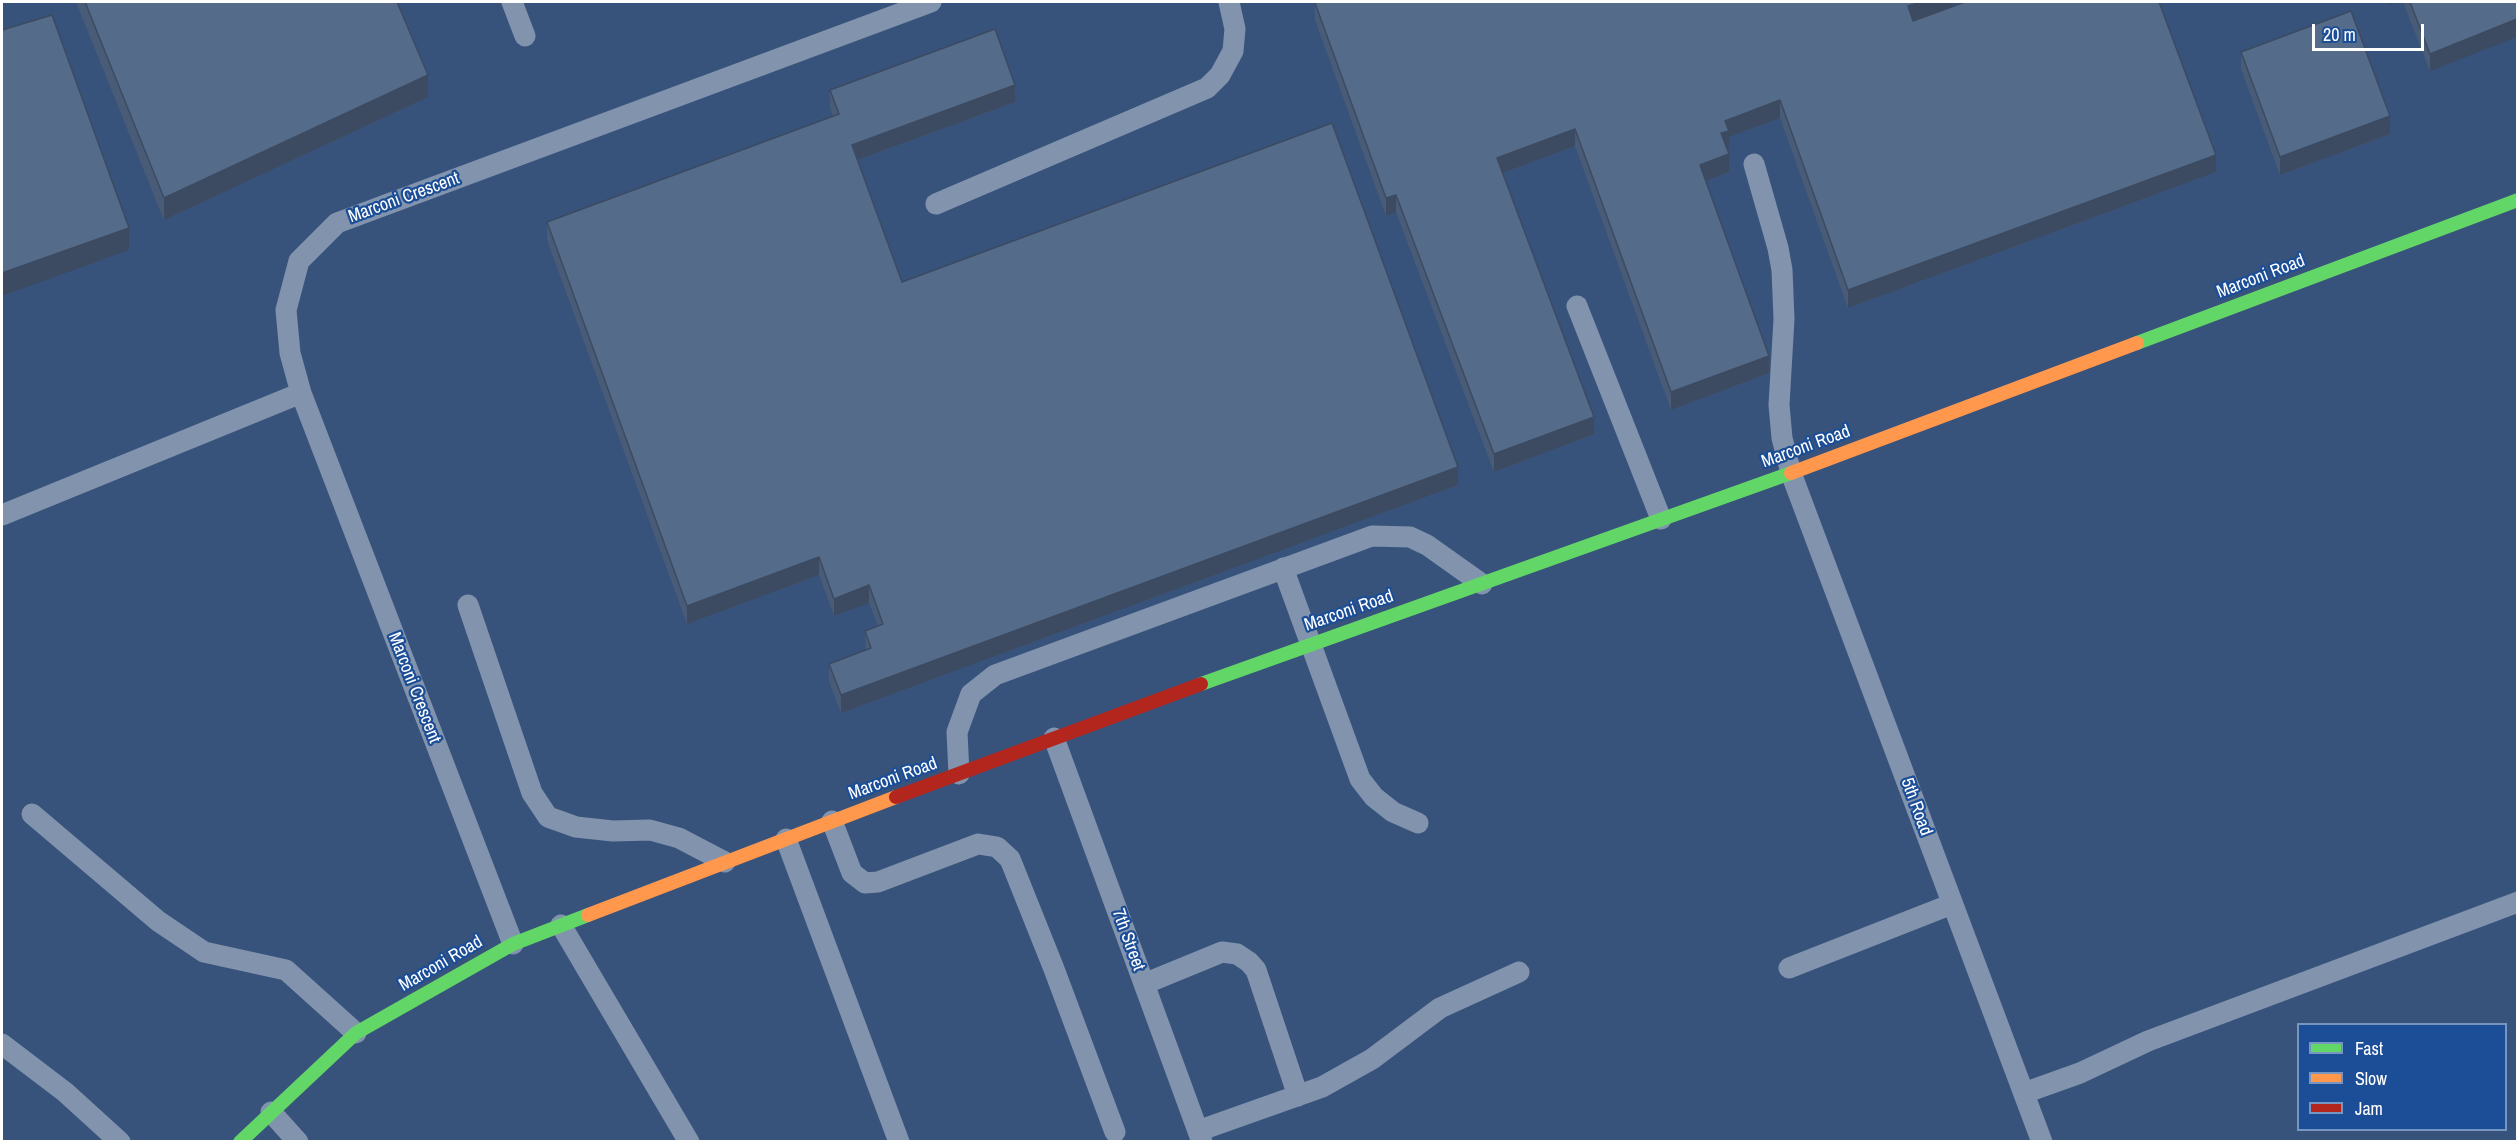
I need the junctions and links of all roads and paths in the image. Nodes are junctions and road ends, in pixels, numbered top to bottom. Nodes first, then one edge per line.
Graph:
1 (512, 2) edge
2 (931, 2) edge
3 (1229, 2) edge
4 (525, 36) dead end
5 (1754, 164) dead end
6 (2517, 200) edge
7 (936, 204) dead end
8 (1577, 306) dead end
9 (301, 393) junction
10 (1791, 472) junction
11 (2, 515) edge
12 (1661, 519) junction
13 (1283, 568) junction
14 (1482, 584) junction
15 (468, 605) dead end
16 (1311, 642) junction
17 (1054, 738) junction
18 (960, 774) junction
19 (32, 814) dead end
20 (832, 821) junction
21 (1418, 823) dead end
22 (786, 839) junction
23 (725, 862) junction
24 (2517, 902) edge
25 (1952, 904) junction
26 (561, 925) junction
27 (513, 944) junction
28 (1789, 968) dead end
29 (1519, 972) dead end
30 (1144, 984) junction
31 (356, 1033) junction
32 (2, 1044) edge
33 (2024, 1094) junction
34 (1298, 1096) junction
35 (271, 1112) junction
36 (1115, 1132) dead end
37 (1200, 1136) edge
38 (120, 1142) edge
39 (240, 1142) edge
40 (298, 1142) edge
41 (689, 1142) edge
42 (899, 1142) edge
43 (2042, 1142) edge

1 - 4 lane
2 - 9 lane, Marconi Crescent
3 - 7 lane
5 - 10 lane, 5th Road
6 - 10 street, Marconi Road
8 - 12 lane
9 - 11 lane
9 - 27 lane, Marconi Crescent
10 - 12 street, Marconi Road
10 - 25 lane, 5th Road
12 - 14 street, Marconi Road
13 - 14 lane
13 - 16 lane
13 - 18 lane
14 - 16 street, Marconi Road
15 - 23 lane
16 - 17 street, Marconi Road
16 - 21 lane
17 - 18 street, Marconi Road
17 - 30 lane, 7th Street
18 - 20 street, Marconi Road
19 - 31 lane
20 - 22 street, Marconi Road
20 - 36 lane
22 - 23 street, Marconi Road
22 - 42 lane
23 - 26 street, Marconi Road
24 - 33 lane
25 - 28 lane
25 - 33 lane, 5th Road
26 - 27 street, Marconi Road
26 - 41 lane
27 - 31 street, Marconi Road
29 - 34 lane
30 - 34 lane
30 - 37 lane, 7th Street
31 - 35 street, Marconi Road
32 - 38 lane
33 - 43 lane, 5th Road
34 - 37 lane
35 - 39 street, Marconi Road
35 - 40 lane

